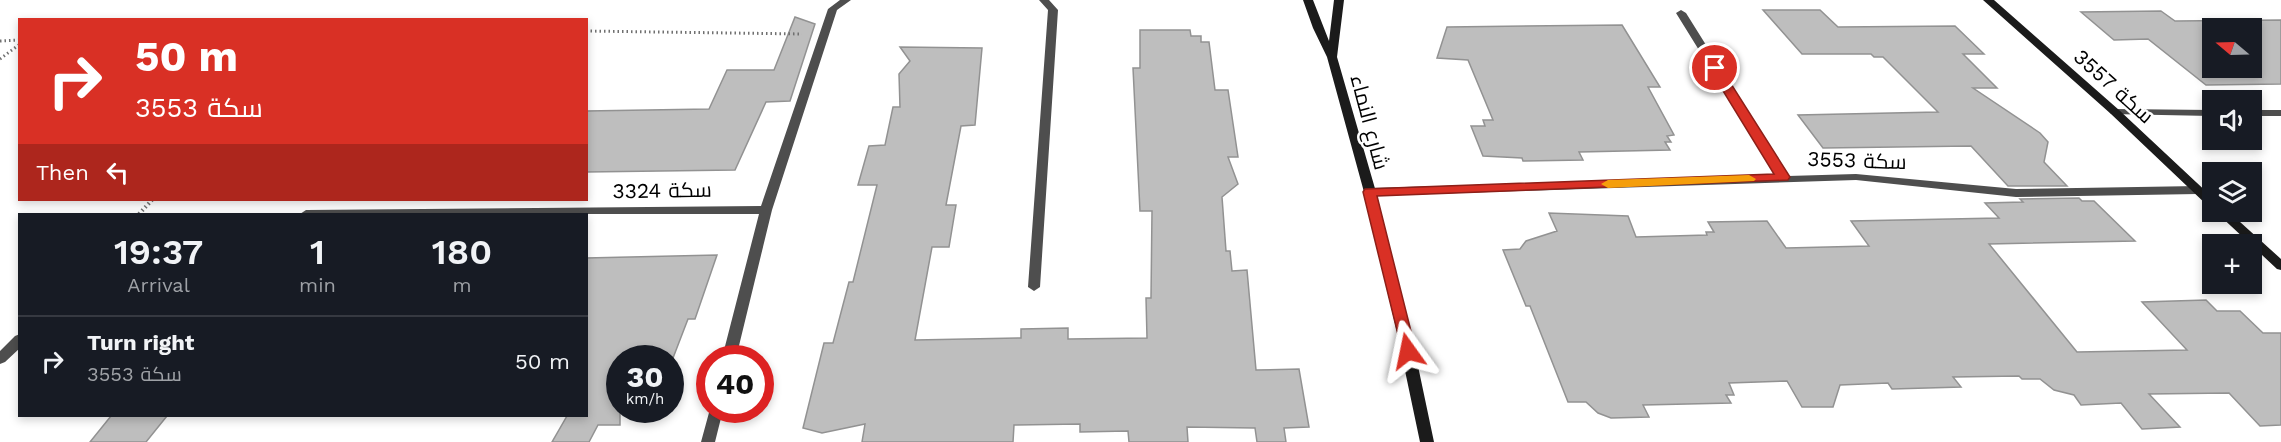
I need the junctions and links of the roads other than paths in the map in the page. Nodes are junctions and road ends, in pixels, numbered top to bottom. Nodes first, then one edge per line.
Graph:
1 (846, 0) edge
2 (1044, 0) edge
3 (1308, 0) edge
4 (1339, 0) edge
5 (1988, 0) edge
6 (1681, 13) dead end
7 (1332, 57) junction
8 (2115, 112) junction
9 (2202, 113) edge
10 (2262, 113) edge
11 (2281, 113) edge
12 (1783, 177) junction
13 (2198, 190) junction
14 (1370, 192) junction
15 (2202, 194) edge
16 (766, 210) junction
17 (421, 213) edge
18 (2233, 222) edge
19 (2281, 266) edge
20 (1034, 287) dead end
21 (18, 341) edge
22 (732, 345) edge
23 (0, 360) edge
24 (713, 423) edge
25 (708, 442) edge
26 (1427, 442) edge

1 - 16 street
2 - 20 street
3 - 7 street, شارع النماء
4 - 7 street, شارع النماء
5 - 8 street, سكة 3557
6 - 12 street
7 - 14 street, شارع النماء
8 - 9 street
8 - 13 street, سكة 3557
10 - 11 street
12 - 13 street, سكة 3553
12 - 14 street, سكة 3553
13 - 15 street, سكة 3557
14 - 26 street, شارع النماء
16 - 17 street, سكة 3324
16 - 22 street
18 - 19 street
21 - 23 street
24 - 25 street

